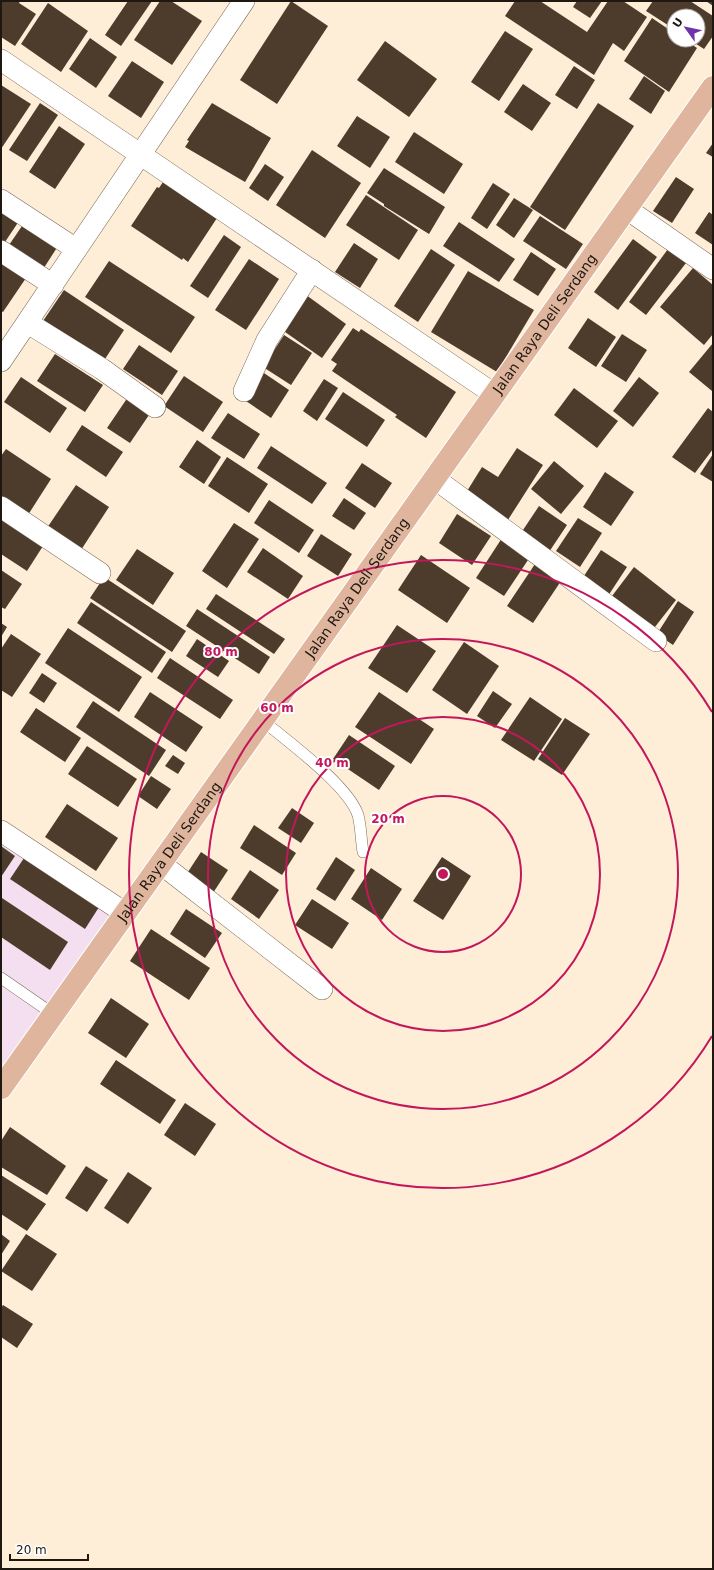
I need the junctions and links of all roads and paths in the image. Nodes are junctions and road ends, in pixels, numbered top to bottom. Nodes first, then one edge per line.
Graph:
1 (244, 1) edge
2 (1, 60) edge
3 (710, 99) edge
4 (140, 155) junction
5 (1, 200) edge
6 (627, 209) junction
7 (76, 250) junction
8 (1, 251) edge
9 (713, 269) edge
10 (312, 270) junction
11 (53, 285) junction
12 (28, 323) junction
13 (1, 361) edge
14 (244, 391) dead end
15 (494, 394) junction
16 (155, 407) dead end
17 (434, 478) junction
18 (1, 507) edge
19 (100, 573) dead end
20 (656, 642) dead end
21 (262, 720) junction
22 (1, 831) edge
23 (363, 852) dead end
24 (160, 863) junction
25 (125, 913) junction
26 (1, 978) edge
27 (322, 989) dead end
28 (53, 1014) junction
29 (1, 1088) edge

1 - 4 street
2 - 4 street
3 - 6 main road, Jalan Raya Deli Serdang
4 - 7 street
4 - 10 street
5 - 7 street
6 - 9 street
6 - 15 main road, Jalan Raya Deli Serdang
7 - 11 street
8 - 11 street
10 - 14 street
10 - 15 street
11 - 12 street
12 - 13 street
12 - 16 street
15 - 17 main road, Jalan Raya Deli Serdang
17 - 20 street
17 - 21 main road, Jalan Raya Deli Serdang
18 - 19 street
21 - 23 lane
21 - 24 main road, Jalan Raya Deli Serdang
22 - 25 street
24 - 25 main road, Jalan Raya Deli Serdang
24 - 27 street
25 - 28 main road, Jalan Raya Deli Serdang
26 - 28 lane
28 - 29 main road, Jalan Raya Deli Serdang

